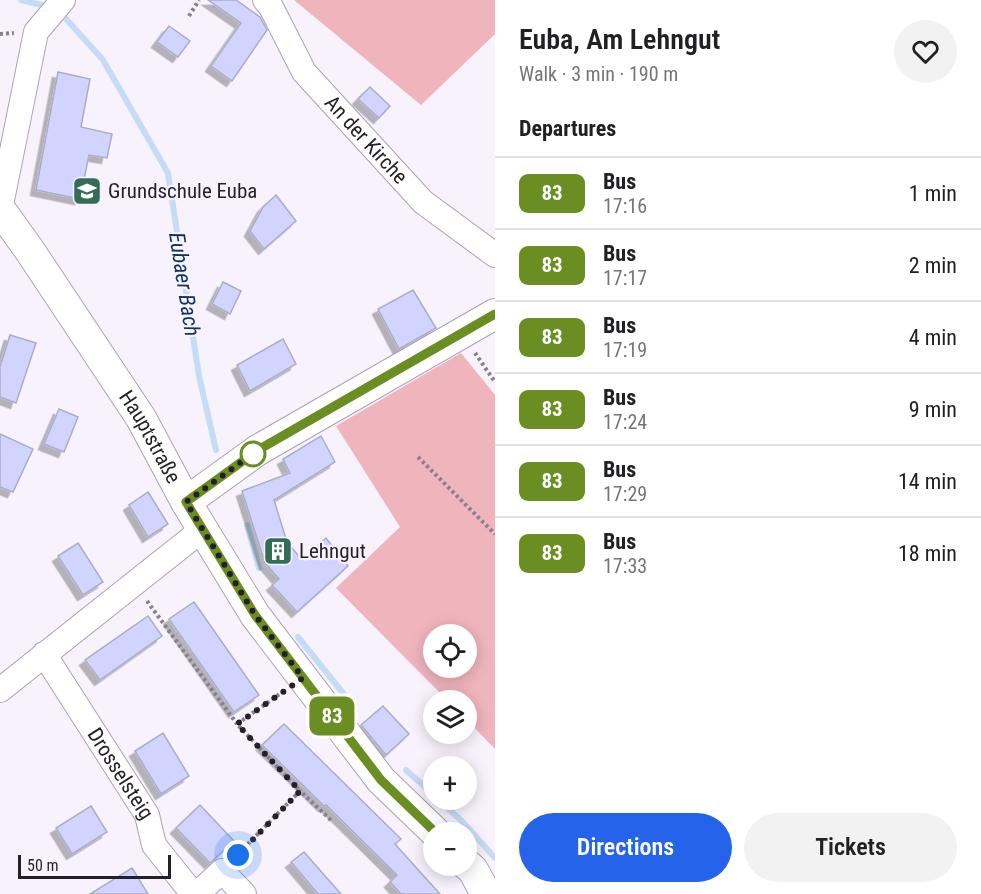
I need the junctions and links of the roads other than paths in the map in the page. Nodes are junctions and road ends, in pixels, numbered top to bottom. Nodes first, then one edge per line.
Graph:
1 (63, 0) edge
2 (265, 0) edge
3 (0, 209) edge
4 (495, 255) edge
5 (495, 314) edge
6 (186, 502) junction
7 (203, 529) junction
8 (44, 654) junction
9 (0, 690) edge
10 (425, 822) edge
11 (476, 876) edge
12 (195, 894) edge
13 (244, 894) edge
14 (486, 894) edge

1 - 3 street
2 - 4 street, An der Kirche
3 - 6 street, Hauptstraße
5 - 6 street
6 - 7 street, Hauptstraße
7 - 8 street
7 - 10 street, Hauptstraße
8 - 9 street
8 - 12 street, Drosselsteig
11 - 14 street
12 - 13 street, Drosselsteig

